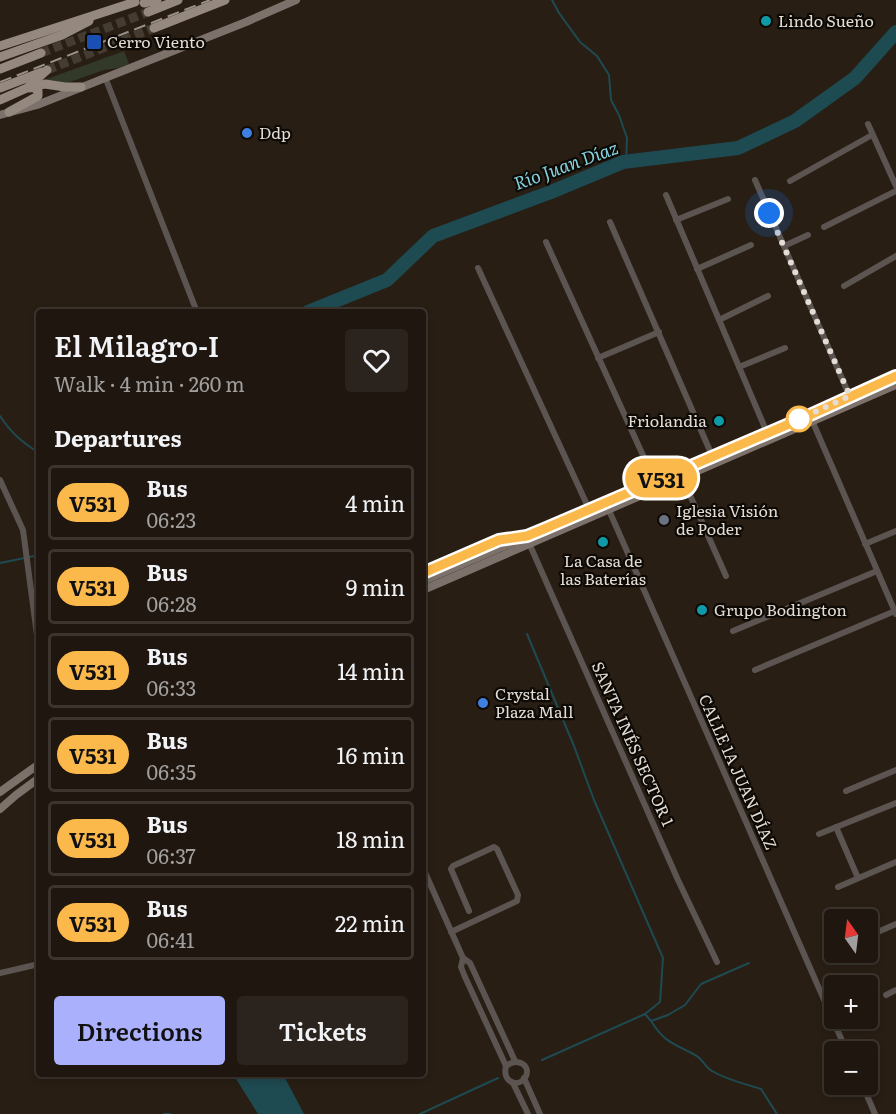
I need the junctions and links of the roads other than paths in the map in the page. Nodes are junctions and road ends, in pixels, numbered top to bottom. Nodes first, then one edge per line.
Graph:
1 (157, 0) edge
2 (178, 0) edge
3 (225, 0) edge
4 (296, 0) edge
5 (141, 5) junction
6 (98, 14) junction
7 (154, 28) tunnel mouth
8 (0, 46) edge
9 (41, 53) tunnel mouth
10 (0, 57) edge
11 (0, 69) edge
12 (105, 77) junction
13 (81, 87) junction
14 (0, 88) edge
15 (26, 89) junction
16 (0, 94) edge
17 (0, 100) edge
18 (4, 114) edge
19 (868, 124) dead end
20 (872, 135) junction
21 (754, 180) dead end
22 (789, 181) dead end
23 (896, 186) edge
24 (896, 191) edge
25 (666, 195) dead end
26 (728, 199) dead end
27 (676, 220) junction
28 (610, 222) dead end
29 (824, 227) dead end
30 (808, 235) dead end
31 (546, 242) dead end
32 (752, 245) dead end
33 (784, 246) junction
34 (896, 256) edge
35 (478, 268) dead end
36 (697, 269) junction
37 (844, 286) dead end
38 (768, 296) dead end
39 (196, 309) edge
40 (719, 320) junction
41 (659, 332) junction
42 (785, 348) dead end
43 (598, 358) junction
44 (739, 367) junction
45 (894, 384) edge
46 (852, 400) junction
47 (811, 418) junction
48 (768, 436) junction
49 (714, 460) junction
50 (681, 474) junction
51 (0, 480) edge
52 (656, 485) junction
53 (607, 506) junction
54 (589, 509) junction
55 (896, 531) edge
56 (528, 540) junction
57 (865, 544) junction
58 (877, 571) junction
59 (726, 576) dead end
60 (426, 580) edge
61 (426, 589) edge
62 (895, 612) edge
63 (36, 625) edge
64 (733, 631) dead end
65 (755, 670) dead end
66 (36, 766) edge
67 (896, 770) edge
68 (36, 780) edge
69 (846, 791) dead end
70 (0, 792) edge
71 (896, 803) edge
72 (0, 809) edge
73 (837, 827) junction
74 (819, 834) dead end
75 (896, 862) edge
76 (426, 875) edge
77 (858, 878) junction
78 (838, 887) dead end
79 (468, 911) dead end
80 (896, 924) edge
81 (451, 932) junction
82 (878, 932) edge
83 (463, 958) junction
84 (717, 962) dead end
85 (36, 965) edge
86 (0, 973) edge
87 (896, 990) edge
88 (886, 995) dead end
89 (842, 1041) edge
90 (516, 1061) junction
91 (506, 1066) junction
92 (524, 1078) junction
93 (513, 1083) junction
94 (867, 1095) edge
95 (528, 1114) edge
96 (540, 1114) edge
97 (875, 1114) edge

1 - 5 main road
2 - 5 main road
3 - 7 main road
4 - 12 main road
5 - 6 main road
6 - 8 main road
6 - 10 main road
9 - 11 main road
12 - 13 main road
12 - 39 street
13 - 15 main road
13 - 18 main road
14 - 15 main road
15 - 16 main road
15 - 17 main road
15 - 18 main road
19 - 20 street
20 - 22 street
20 - 23 street
21 - 33 street
24 - 29 street
25 - 27 street
26 - 27 street
27 - 36 street
28 - 41 street
30 - 33 street
31 - 43 street
32 - 36 street
33 - 46 street
34 - 37 street
35 - 54 street
36 - 40 street
38 - 40 street
40 - 44 street
41 - 43 street
41 - 49 street
42 - 44 street
43 - 52 street
44 - 48 street
45 - 46 main road
46 - 47 main road
47 - 48 main road
47 - 57 street
48 - 49 main road
49 - 50 main road
50 - 52 main road
50 - 59 street
51 - 63 street
52 - 53 main road
53 - 54 main road
53 - 56 main road
53 - 89 street, CALLE 1A JUAN DÍAZ
54 - 56 main road
55 - 57 street
56 - 60 main road
56 - 61 main road
56 - 84 street, SANTA INÉS SECTOR 1
57 - 58 street
58 - 62 street
58 - 64 street
62 - 65 street
66 - 70 main road
67 - 69 street
68 - 72 main road
71 - 73 street
73 - 74 street
73 - 77 street
75 - 77 street
76 - 81 street
77 - 78 street
79 - 81 street
80 - 82 street
81 - 83 street
83 - 90 street
83 - 91 street
85 - 86 street
87 - 88 street
90 - 91 street
90 - 92 street
91 - 93 street
92 - 93 street
92 - 96 street
93 - 95 street
94 - 97 street

